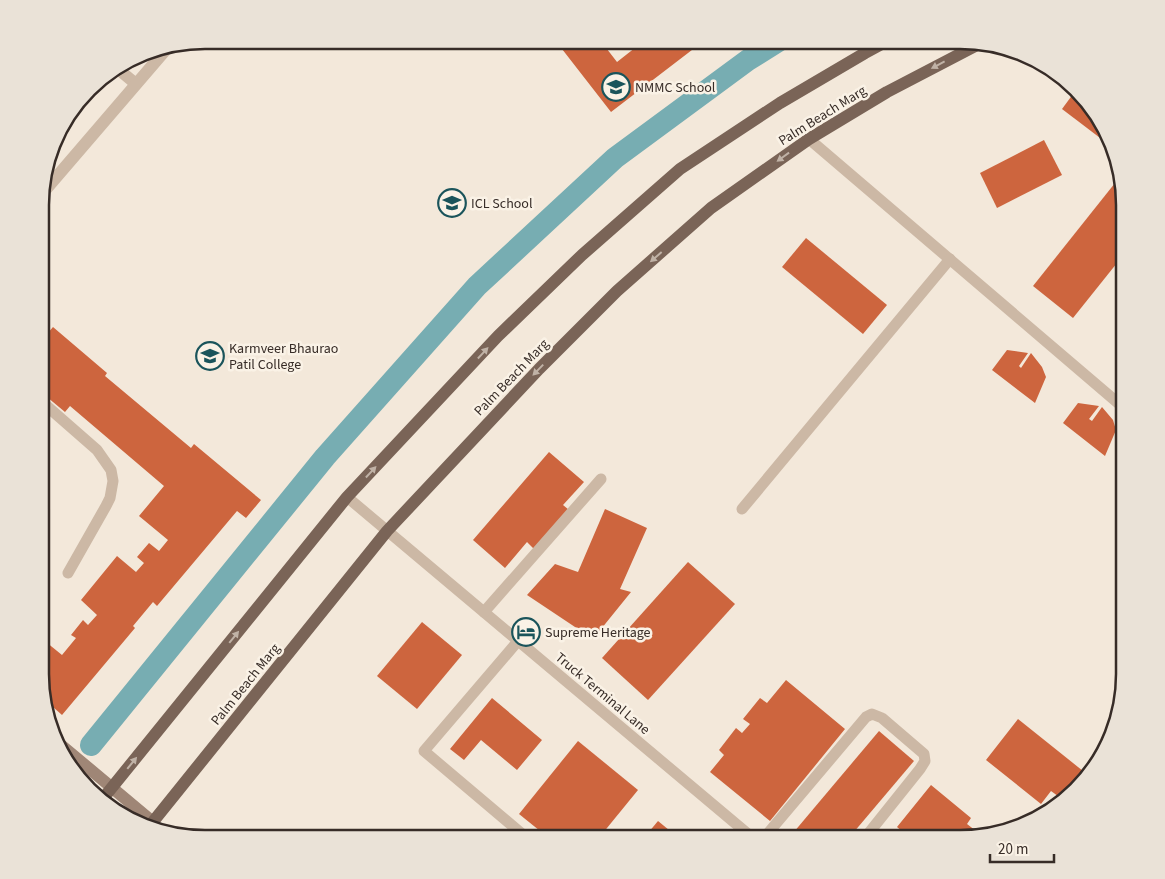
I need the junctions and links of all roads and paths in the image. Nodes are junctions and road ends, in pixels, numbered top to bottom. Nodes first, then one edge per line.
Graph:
1 (873, 49) edge
2 (969, 49) edge
3 (161, 55) edge
4 (123, 73) edge
5 (136, 84) junction
6 (809, 139) junction
7 (50, 184) edge
8 (950, 259) junction
9 (1116, 400) edge
10 (49, 408) edge
11 (601, 479) dead end
12 (347, 498) junction
13 (742, 509) dead end
14 (387, 531) junction
15 (68, 573) dead end
16 (484, 612) junction
17 (518, 641) junction
18 (70, 753) edge
19 (112, 787) junction
20 (106, 795) edge
21 (143, 817) edge
22 (154, 821) edge
23 (517, 830) edge
24 (743, 830) edge
25 (771, 830) edge
26 (871, 830) edge

12 -> 1 main road
2 -> 6 main road, Palm Beach Marg
3 - 5 street
4 - 5 street
5 - 7 street
6 - 8 lane
6 -> 14 main road, Palm Beach Marg
8 - 9 lane
8 - 13 lane
10 - 15 lane
11 - 16 lane
12 - 14 lane, Truck Terminal Lane
19 -> 12 main road
14 - 16 lane, Truck Terminal Lane
14 - 22 main road, Palm Beach Marg
16 - 17 lane, Truck Terminal Lane
17 - 23 lane
17 - 24 lane, Truck Terminal Lane
18 - 19 street
19 - 20 main road
19 - 21 street
25 - 26 lane

